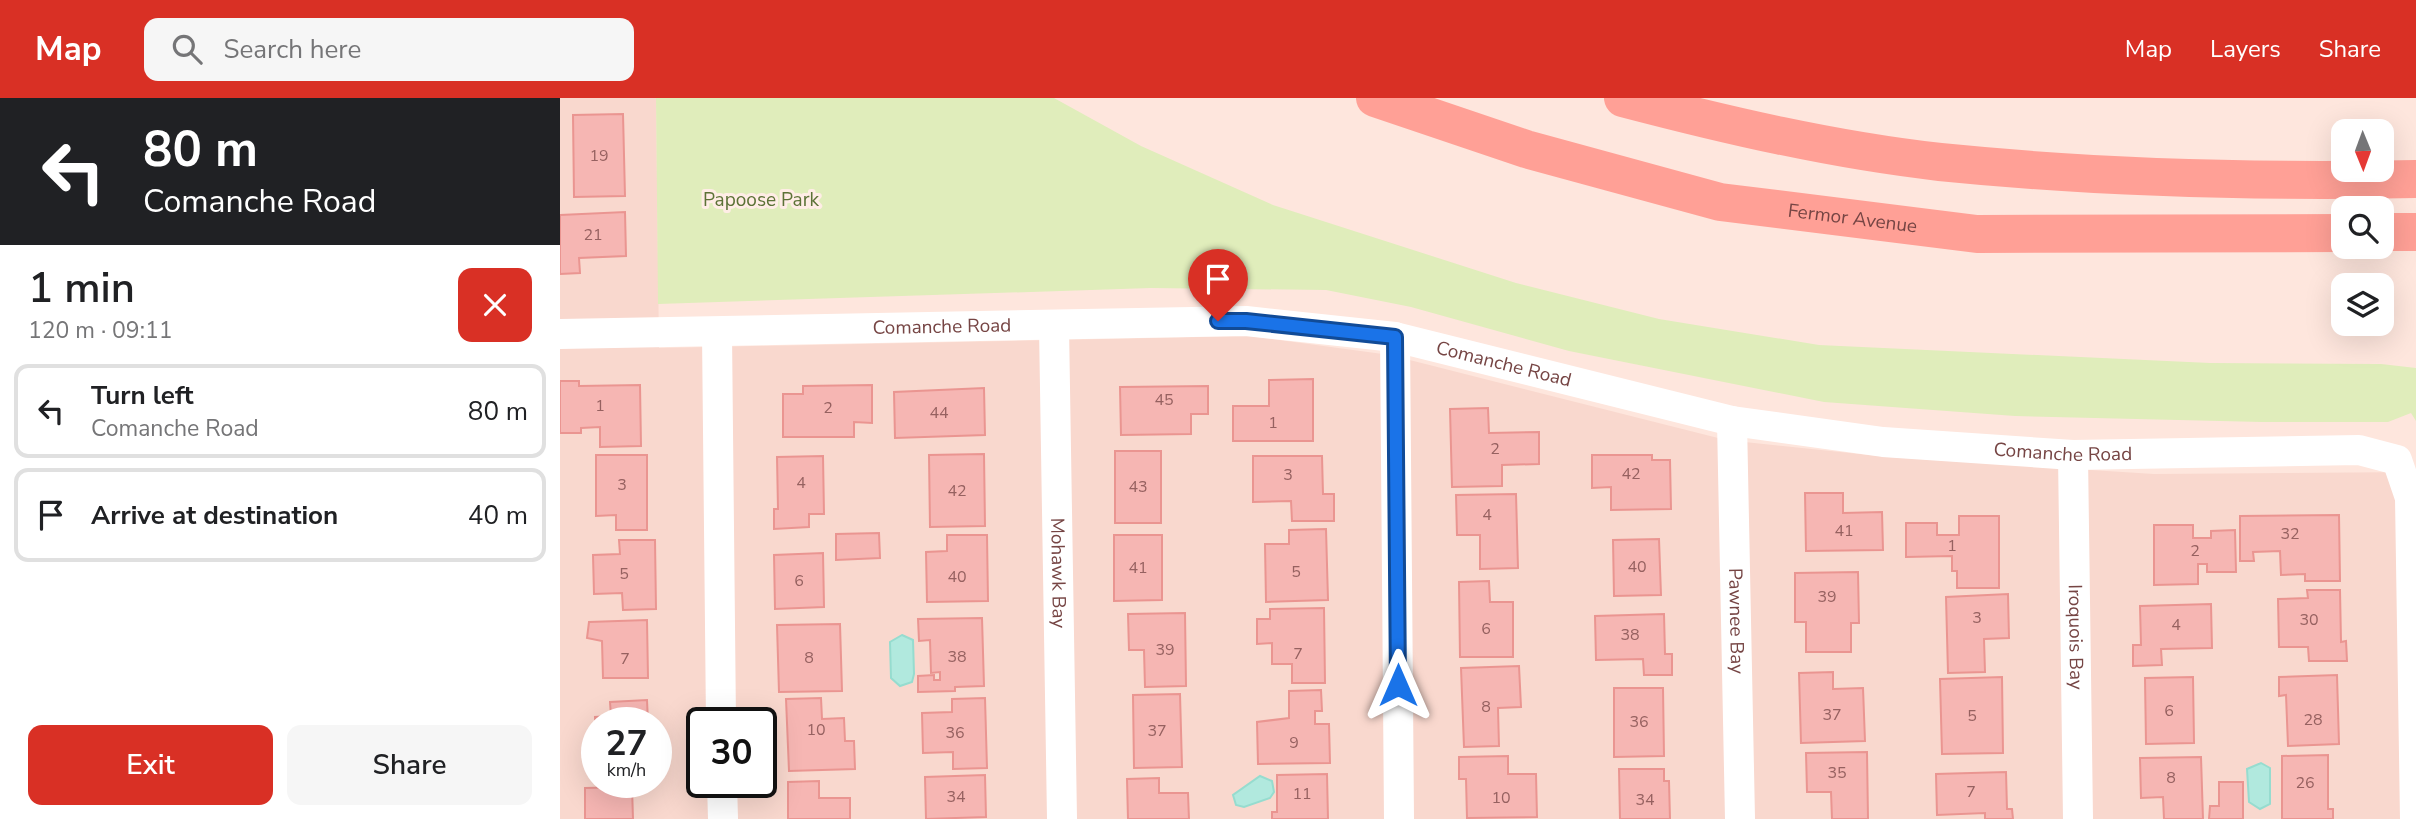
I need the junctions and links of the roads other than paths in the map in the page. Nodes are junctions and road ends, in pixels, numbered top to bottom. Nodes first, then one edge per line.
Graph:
1 (1375, 98) edge
2 (1623, 98) edge
3 (2416, 179) edge
4 (2394, 232) edge
5 (2416, 232) edge
6 (2331, 233) edge
7 (1054, 326) junction
8 (717, 333) junction
9 (560, 334) edge
10 (1395, 337) junction
11 (1732, 421) junction
12 (2073, 455) junction
13 (721, 707) edge
14 (722, 798) edge
15 (723, 819) edge
16 (1062, 819) edge
17 (1399, 819) edge
18 (1740, 819) edge
19 (2078, 819) edge
20 (2416, 819) edge

1 - 6 highway, Fermor Avenue
2 - 3 highway
4 - 5 highway
7 - 8 street, Comanche Road
7 - 10 street, Comanche Road
7 - 16 street, Mohawk Bay
8 - 9 street, Comanche Road
8 - 13 street
10 - 11 street, Comanche Road
10 - 17 street
11 - 12 street, Comanche Road
11 - 18 street, Pawnee Bay
12 - 19 street, Iroquois Bay
12 - 20 street, Comanche Road
14 - 15 street

